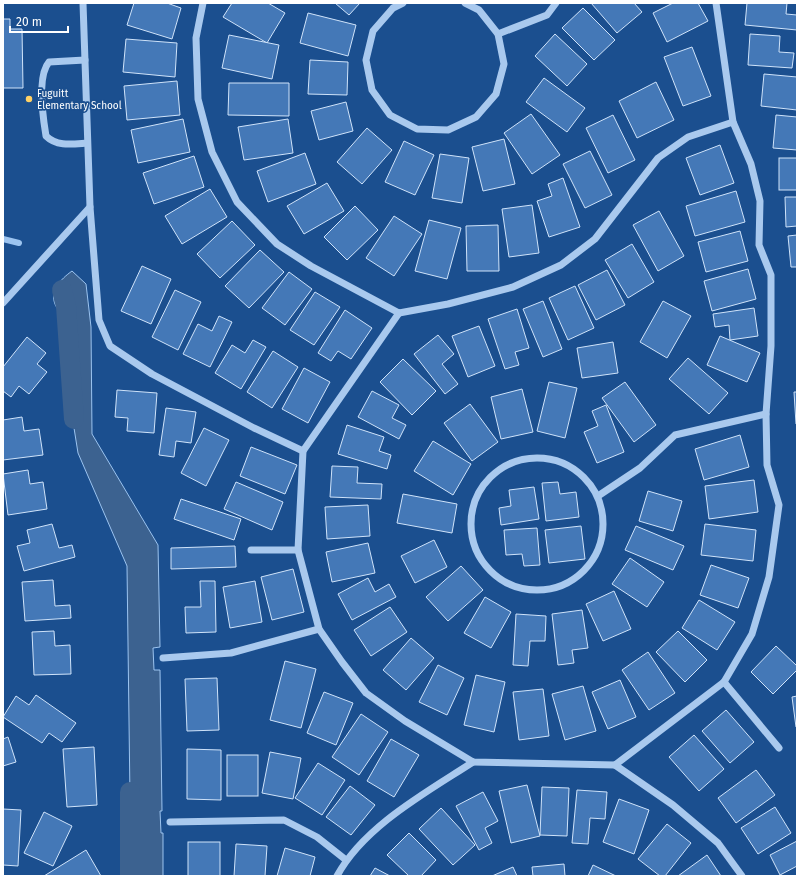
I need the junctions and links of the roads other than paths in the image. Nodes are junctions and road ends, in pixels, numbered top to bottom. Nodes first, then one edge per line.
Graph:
1 (83, 3) edge
2 (203, 3) edge
3 (403, 3) edge
4 (465, 3) edge
5 (556, 3) edge
6 (716, 3) edge
7 (498, 34) junction
8 (85, 60) junction
9 (733, 122) junction
10 (87, 143) junction
11 (90, 207) junction
12 (3, 303) edge
13 (399, 313) junction
14 (766, 414) junction
15 (303, 451) junction
16 (598, 496) junction
17 (251, 550) dead end
18 (298, 550) junction
19 (319, 628) junction
20 (163, 658) dead end
21 (724, 682) junction
22 (779, 748) dead end
23 (473, 762) junction
24 (615, 765) junction
25 (170, 822) dead end
26 (346, 860) junction
27 (337, 876) edge
28 (742, 876) edge

1 - 8 street
2 - 13 street
3 - 7 street
4 - 7 street
5 - 7 street
6 - 9 street
8 - 10 street
8 - 10 street
9 - 13 street
9 - 14 street
10 - 11 street
11 - 12 street
11 - 15 street
13 - 15 street
14 - 16 street
14 - 21 street
15 - 18 street
16 - 16 street
17 - 18 street
18 - 19 street
19 - 20 street
19 - 23 street
21 - 22 street
21 - 24 street
23 - 24 street
23 - 26 street
24 - 28 street
25 - 26 street
26 - 27 street

